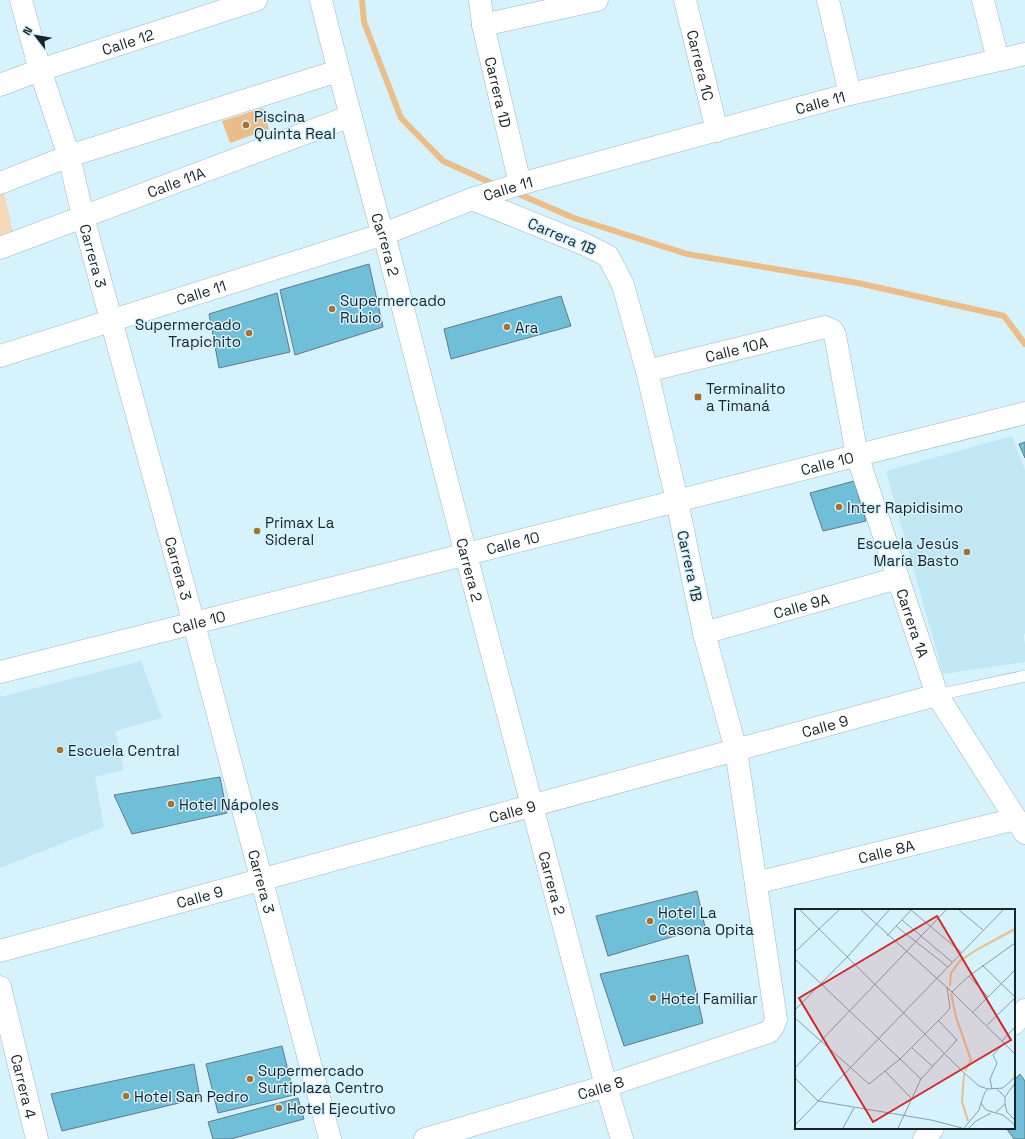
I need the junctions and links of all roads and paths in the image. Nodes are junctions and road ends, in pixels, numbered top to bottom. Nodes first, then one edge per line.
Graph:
1 (21, 0) edge
2 (256, 0) edge
3 (321, 0) edge
4 (480, 0) edge
5 (597, 0) edge
6 (685, 0) edge
7 (828, 0) edge
8 (983, 0) edge
9 (483, 25) junction
10 (1025, 54) edge
11 (998, 60) junction
12 (40, 70) junction
13 (338, 72) junction
14 (0, 85) edge
15 (850, 94) junction
16 (351, 116) junction
17 (717, 131) junction
18 (69, 156) junction
19 (0, 183) edge
20 (514, 186) junction
21 (477, 198) junction
22 (83, 217) junction
23 (384, 234) junction
24 (0, 248) edge
25 (111, 321) junction
26 (825, 327) joint
27 (0, 356) edge
28 (647, 371) junction
29 (1025, 413) edge
30 (857, 455) junction
31 (677, 501) junction
32 (466, 554) junction
33 (898, 578) junction
34 (194, 624) junction
35 (704, 633) junction
36 (0, 672) edge
37 (1025, 676) edge
38 (937, 695) junction
39 (736, 750) junction
40 (533, 805) junction
41 (1020, 826) edge
42 (261, 879) junction
43 (756, 883) junction
44 (0, 951) edge
45 (0, 987) edge
46 (1025, 1010) edge
47 (1015, 1023) edge
48 (773, 1027) joint
49 (606, 1086) junction
50 (932, 1129) edge
51 (38, 1139) edge
52 (330, 1139) edge
53 (425, 1139) edge
54 (622, 1139) edge
55 (924, 1139) edge

1 - 12 street, Carrera 3
2 - 12 street, Calle 12
3 - 13 street, Carrera 2
4 - 9 street, Carrera 1D
5 - 9 street
6 - 17 street, Carrera 1C
7 - 15 street
8 - 11 street
9 - 20 street, Carrera 1D
10 - 11 street, Calle 11
11 - 15 street, Calle 11
12 - 14 street, Calle 12
12 - 18 street, Carrera 3
13 - 16 street, Carrera 2
13 - 18 street
15 - 17 street, Calle 11
16 - 22 street, Calle 11A
16 - 23 street, Carrera 2
17 - 20 street, Calle 11
18 - 19 street
18 - 22 street, Carrera 3
20 - 21 street, Calle 11
21 - 23 street, Calle 11
21 - 28 street, Carrera 1B
22 - 24 street, Calle 11A
22 - 25 street, Carrera 3
23 - 25 street, Calle 11
23 - 32 street, Carrera 2
25 - 27 street, Calle 11
25 - 34 street, Carrera 3
26 - 28 street, Calle 10A
26 - 30 street, Carrera 1A
28 - 31 street, Carrera 1B
29 - 30 street, Calle 10
30 - 31 street, Calle 10
30 - 33 street, Carrera 1A
31 - 32 street, Calle 10
31 - 35 street, Carrera 1B
32 - 34 street, Calle 10
32 - 40 street, Carrera 2
33 - 35 street, Calle 9A
33 - 38 street, Carrera 1A
34 - 36 street, Calle 10
34 - 42 street, Carrera 3
35 - 39 street, Carrera 1B
37 - 38 lane, Calle 9
38 - 39 street, Calle 9
38 - 41 street, Carrera 1A
39 - 40 street, Calle 9
39 - 43 street, Carrera 1B
40 - 42 street, Calle 9
40 - 49 street, Carrera 2
41 - 43 street, Calle 8A
42 - 44 street, Calle 9
42 - 52 street, Carrera 3
43 - 48 street, Carrera 1B
45 - 51 street, Carrera 4
46 - 47 street
48 - 49 street, Calle 8
49 - 53 street, Calle 8
49 - 54 street, Carrera 2
50 - 55 street

